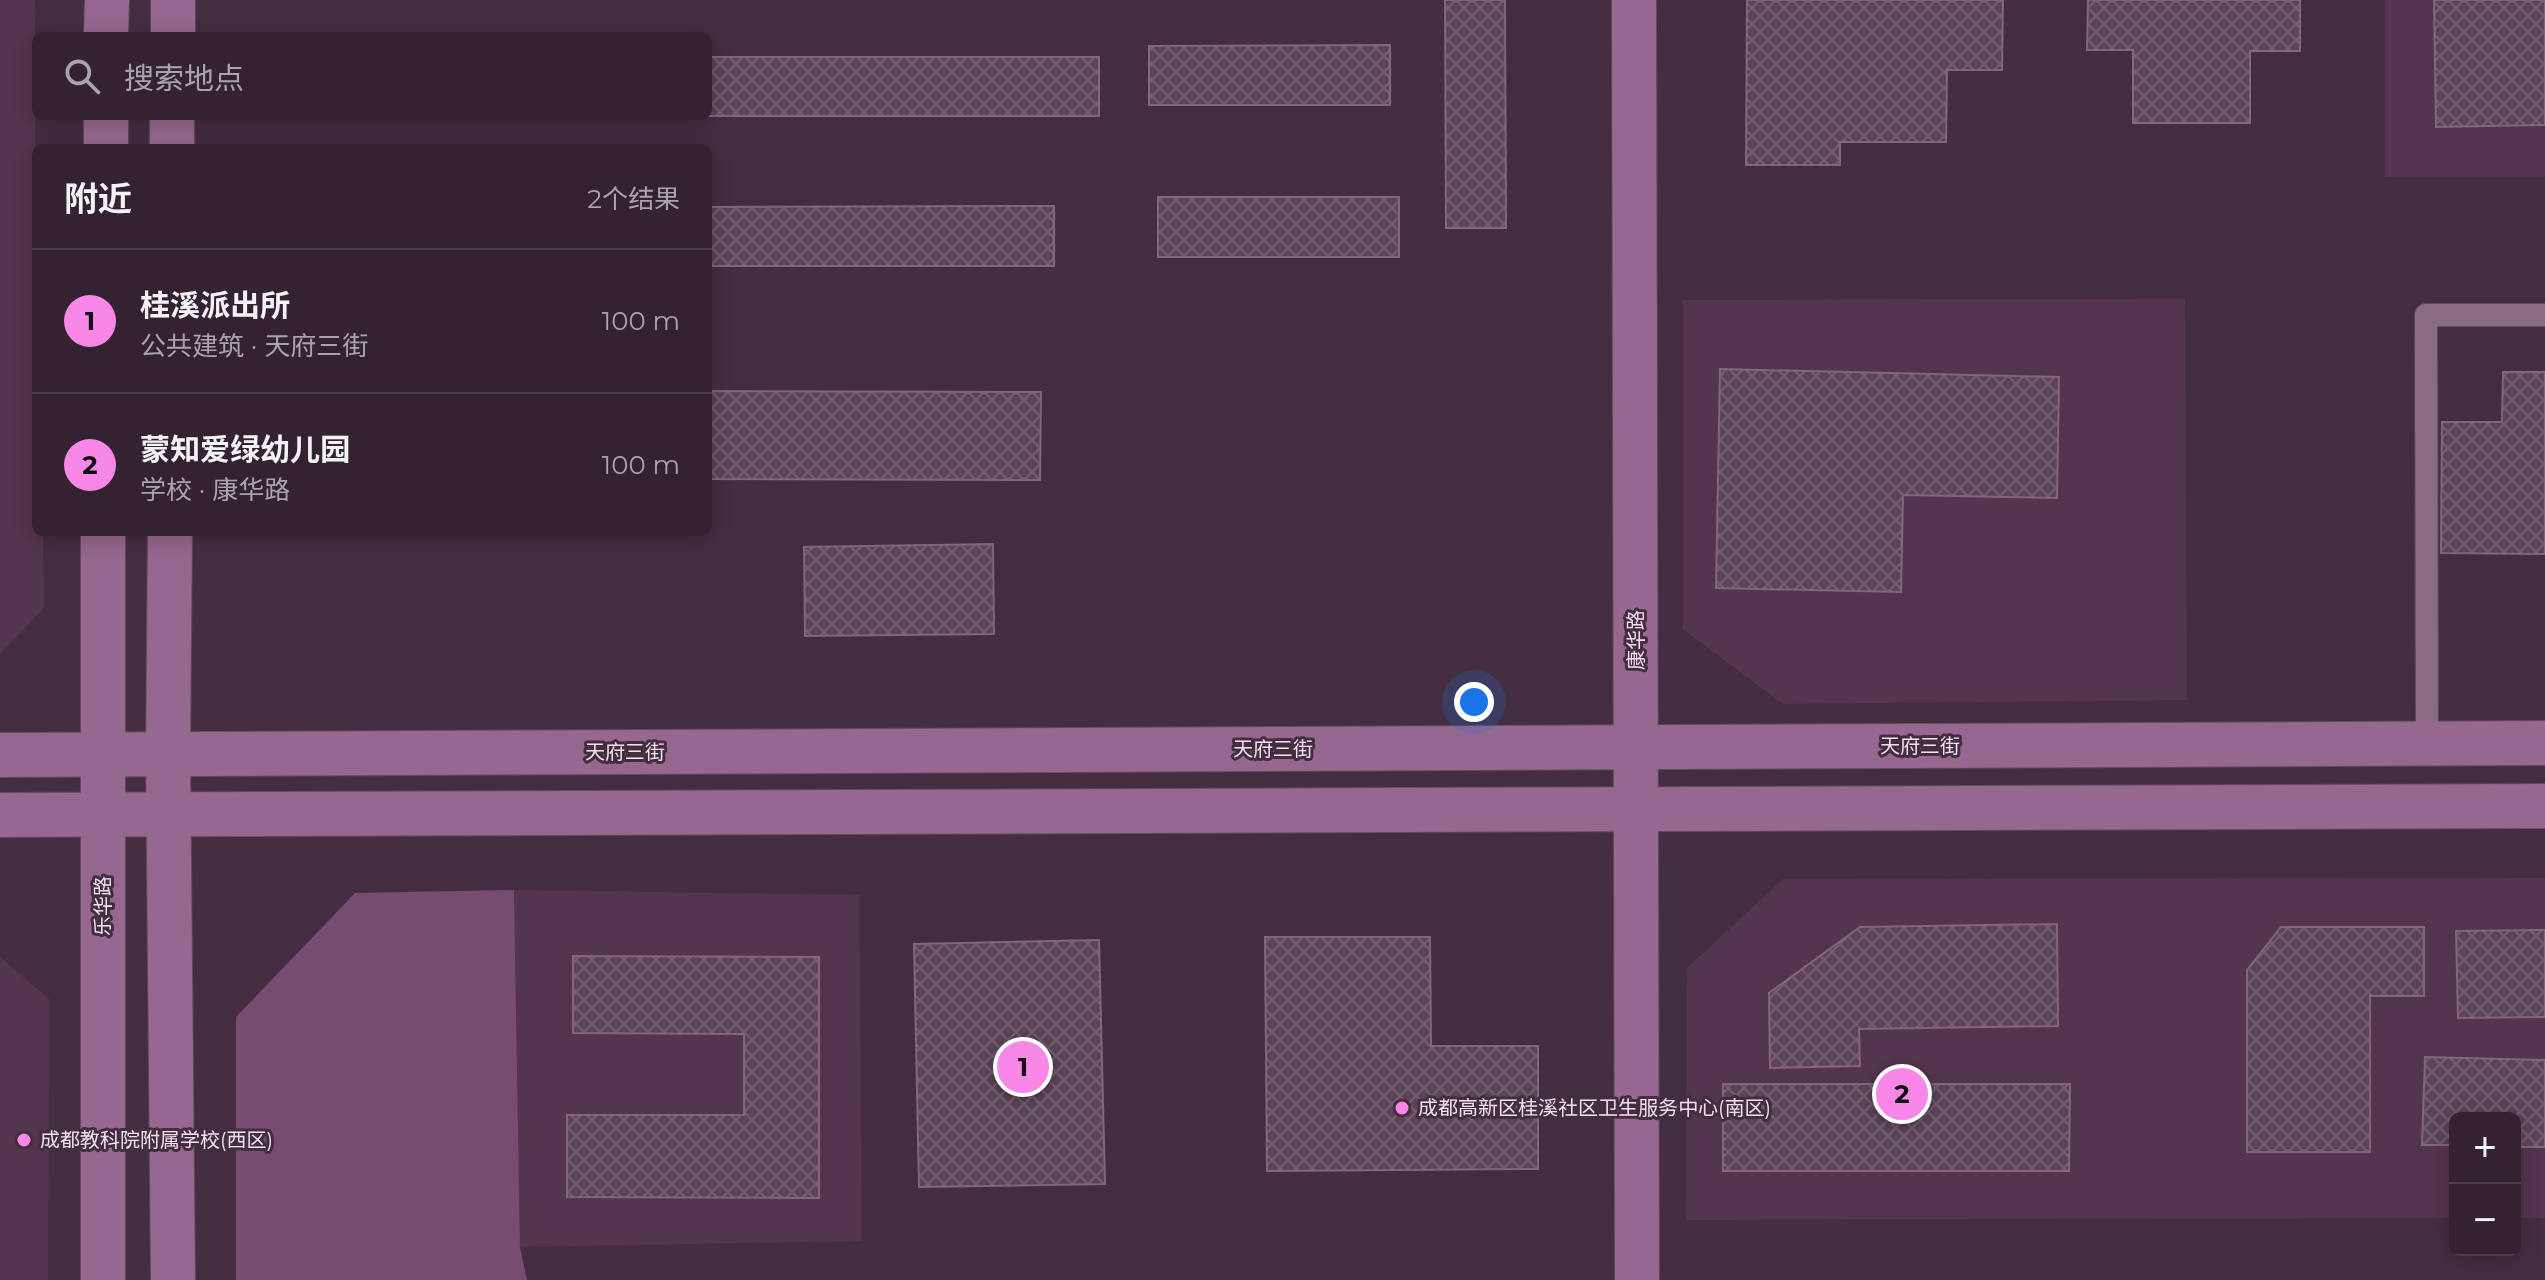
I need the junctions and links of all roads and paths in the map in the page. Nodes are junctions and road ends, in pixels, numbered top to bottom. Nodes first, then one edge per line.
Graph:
1 (107, 0) edge
2 (173, 0) edge
3 (1634, 0) edge
4 (106, 32) edge
5 (173, 32) edge
6 (106, 120) edge
7 (172, 120) edge
8 (106, 144) edge
9 (172, 144) edge
10 (2545, 315) edge
11 (103, 536) edge
12 (170, 536) edge
13 (2427, 743) junction
14 (2545, 743) edge
15 (1636, 747) junction
16 (101, 754) junction
17 (168, 754) junction
18 (0, 755) edge
19 (2545, 806) edge
20 (1636, 809) junction
21 (169, 814) junction
22 (0, 815) edge
23 (104, 815) junction
24 (103, 1280) edge
25 (173, 1280) edge
26 (1637, 1280) edge

1 - 4 street
2 - 5 street
3 - 15 street, 康华路
6 - 8 street
7 - 9 street
10 - 13 lane
11 - 16 street, 乐华路
12 - 17 street
13 - 14 street, 天府三街
13 - 15 street, 天府三街
15 - 17 street, 天府三街
15 - 20 street, 康华路
16 - 17 street, 天府三街
16 - 18 street, 天府三街
16 - 23 street, 乐华路
17 - 21 street
19 - 20 street
20 - 21 street
20 - 26 street, 康华路
21 - 23 street
21 - 25 street
22 - 23 street
23 - 24 street, 乐华路

